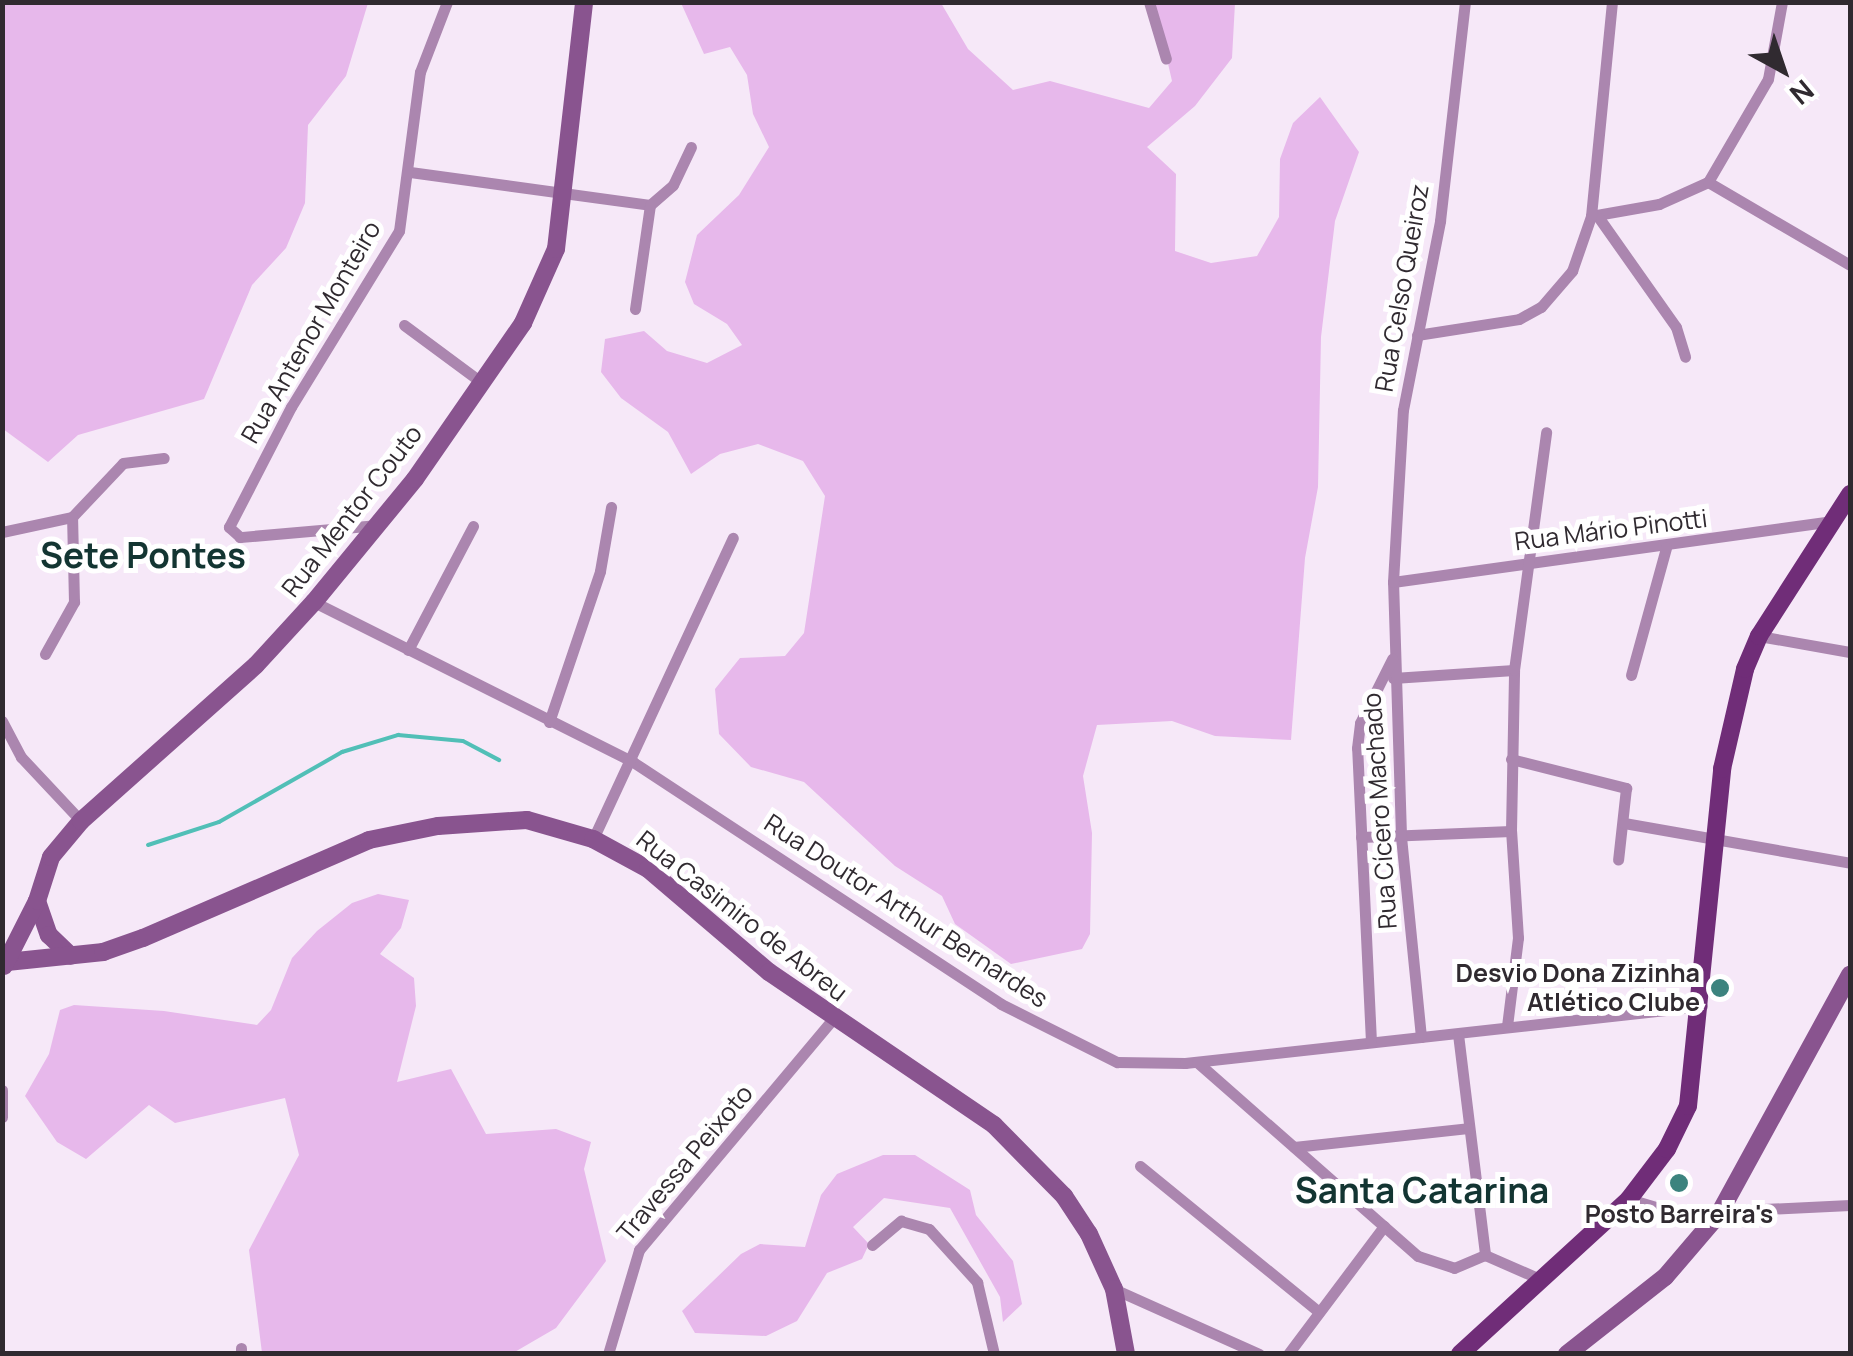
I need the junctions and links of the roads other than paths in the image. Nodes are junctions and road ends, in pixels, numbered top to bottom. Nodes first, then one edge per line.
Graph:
1 (446, 2) edge
2 (584, 2) edge
3 (1149, 2) edge
4 (1465, 2) edge
5 (1612, 2) edge
6 (1782, 2) edge
7 (1166, 59) dead end
8 (691, 148) dead end
9 (410, 172) junction
10 (1708, 182) junction
11 (564, 191) junction
12 (650, 205) junction
13 (1595, 217) junction
14 (1850, 266) edge
15 (635, 309) dead end
16 (404, 325) dead end
17 (1417, 335) junction
18 (1686, 357) dead end
19 (482, 382) junction
20 (1546, 432) dead end
21 (164, 458) dead end
22 (1850, 494) edge
23 (612, 507) dead end
24 (72, 517) junction
25 (1833, 520) junction
26 (379, 525) junction
27 (472, 526) dead end
28 (2, 532) edge
29 (733, 538) dead end
30 (1666, 548) junction
31 (1524, 564) junction
32 (1394, 582) junction
33 (314, 602) junction
34 (1759, 636) junction
35 (408, 650) junction
36 (1850, 652) edge
37 (45, 654) dead end
38 (1393, 657) junction
39 (1514, 670) junction
40 (1630, 675) dead end
41 (1394, 678) junction
42 (2, 722) edge
43 (548, 722) junction
44 (1511, 759) junction
45 (634, 762) junction
46 (81, 822) junction
47 (1624, 822) junction
48 (1511, 831) junction
49 (1401, 835) junction
50 (1361, 838) junction
51 (1714, 838) junction
52 (593, 839) junction
53 (1618, 860) dead end
54 (1850, 863) edge
55 (37, 901) junction
56 (72, 956) junction
57 (5, 964) edge
58 (1850, 975) edge
59 (1702, 1006) junction
60 (833, 1019) junction
61 (1507, 1026) junction
62 (1458, 1034) junction
63 (1422, 1037) junction
64 (1371, 1042) junction
65 (1197, 1062) junction
66 (2, 1090) edge
67 (2, 1118) edge
68 (1468, 1128) junction
69 (1294, 1147) junction
70 (1140, 1166) dead end
71 (1629, 1199) junction
72 (1850, 1205) edge
73 (1719, 1214) junction
74 (1384, 1226) junction
75 (872, 1245) dead end
76 (1484, 1255) junction
77 (1540, 1280) junction
78 (1114, 1289) junction
79 (1319, 1312) junction
80 (615, 1350) edge
81 (994, 1354) edge
82 (1126, 1354) edge
83 (1259, 1354) edge
84 (1288, 1354) edge
85 (1460, 1354) edge
86 (1567, 1354) edge

1 - 9 street, Rua Antenor Monteiro
2 - 11 street, Rua Mentor Couto
3 - 7 street
4 - 17 street, Rua Celso Queiroz
5 - 13 street
6 - 10 street
8 - 12 street
9 - 11 street
9 - 26 street, Rua Antenor Monteiro
10 - 13 street
10 - 14 street
11 - 12 street
11 - 19 street, Rua Mentor Couto
12 - 15 street
13 - 17 street
13 - 18 street
16 - 19 street
17 - 32 street, Rua Celso Queiroz
19 - 26 street, Rua Mentor Couto
20 - 31 street
21 - 24 street
22 - 25 main road
23 - 43 street
24 - 28 street
24 - 37 street
25 - 30 street, Rua Mário Pinotti
25 - 34 main road
26 - 33 street, Rua Mentor Couto
27 - 35 street
29 - 45 street
30 - 31 street, Rua Mário Pinotti
30 - 40 street
31 - 32 street, Rua Mário Pinotti
31 - 39 street
32 - 38 street, Rua Cícero Machado
33 - 35 street, Rua Doutor Arthur Bernardes
33 - 46 street, Rua Mentor Couto
34 - 36 street
34 - 51 main road
35 - 43 street, Rua Doutor Arthur Bernardes
38 - 41 street, Rua Cícero Machado
38 - 50 street
39 - 41 street
39 - 44 street
41 - 49 street, Rua Cícero Machado
42 - 46 street
43 - 45 street, Rua Doutor Arthur Bernardes
44 - 47 street
44 - 48 street
45 - 52 street
45 - 65 street, Rua Doutor Arthur Bernardes
46 - 55 street, Rua Mentor Couto
47 - 51 street
47 - 53 street
48 - 49 street
48 - 61 street
49 - 50 street
49 - 63 street, Rua Cícero Machado
50 - 64 street
51 - 54 street
51 - 59 main road
52 - 56 street, Rua Casimiro de Abreu
52 - 60 street, Rua Casimiro de Abreu
55 - 56 street
55 - 57 street, Rua Mentor Couto
56 - 57 street, Rua Casimiro de Abreu
58 - 73 street
59 - 61 street, Rua Doutor Arthur Bernardes
59 - 71 main road
60 - 78 street, Rua Casimiro de Abreu
60 - 80 street, Travessa Peixoto
61 - 62 street, Rua Doutor Arthur Bernardes
62 - 63 street, Rua Doutor Arthur Bernardes
62 - 68 street
63 - 64 street, Rua Doutor Arthur Bernardes
64 - 65 street, Rua Doutor Arthur Bernardes
65 - 69 street
66 - 67 street
68 - 69 street
68 - 76 street
69 - 74 street
70 - 79 street
71 - 73 street
71 - 77 main road
72 - 73 street
73 - 86 street
74 - 76 street
74 - 79 street
75 - 81 street
76 - 77 street
77 - 85 main road
78 - 82 street, Rua Casimiro de Abreu
78 - 83 street
79 - 84 street

